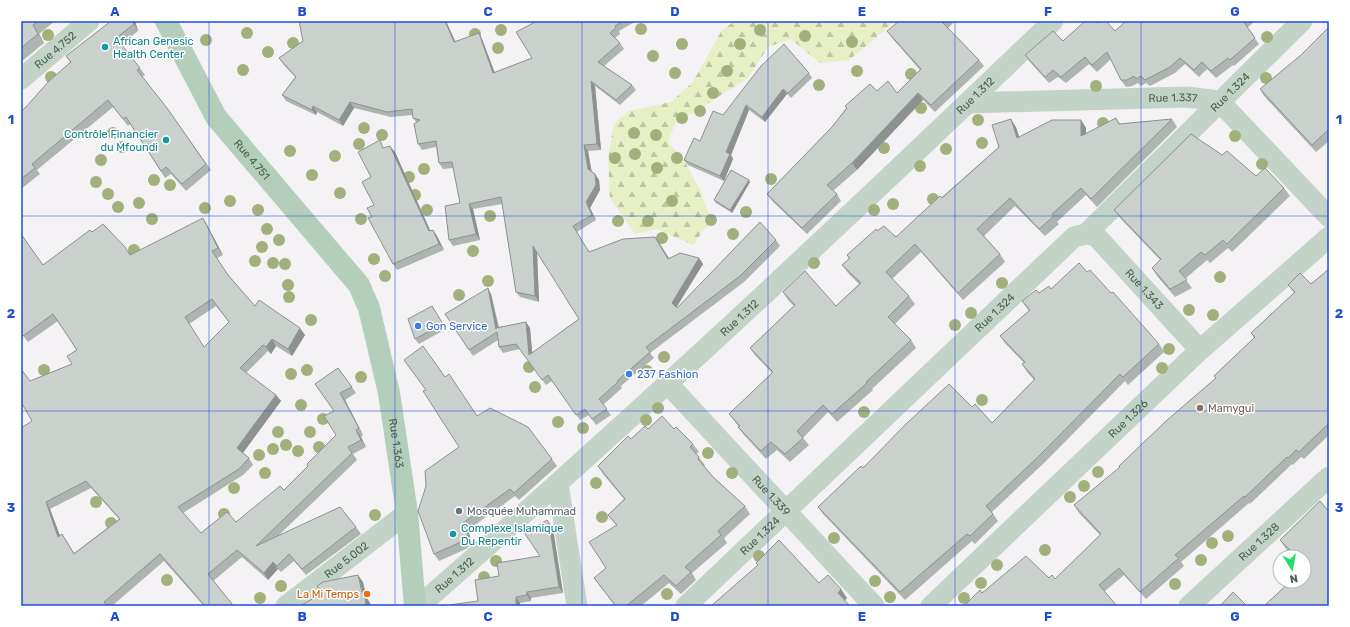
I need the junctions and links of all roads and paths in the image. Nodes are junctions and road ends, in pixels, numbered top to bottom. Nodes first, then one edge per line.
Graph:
1 (89, 21) edge
2 (166, 21) edge
3 (1053, 21) edge
4 (1302, 21) edge
5 (21, 79) edge
6 (1219, 101) junction
7 (967, 103) junction
8 (1329, 217) edge
9 (1086, 234) junction
10 (1329, 237) edge
11 (359, 285) joint
12 (1200, 350) junction
13 (668, 384) junction
14 (1329, 477) edge
15 (558, 484) junction
16 (787, 510) junction
17 (407, 513) junction
18 (286, 606) edge
19 (415, 606) edge
20 (419, 606) edge
21 (577, 606) edge
22 (686, 606) edge
23 (874, 606) edge
24 (932, 606) edge
25 (1189, 606) edge

1 - 5 street, Rue 4.752
2 - 11 main road, Rue 4.751
3 - 7 street, Rue 1.312
4 - 6 street, Rue 1.324
6 - 7 street, Rue 1.337
6 - 8 street
6 - 9 street, Rue 1.324
7 - 13 street, Rue 1.312
9 - 12 street, Rue 1.343
9 - 16 street, Rue 1.324
10 - 12 street, Rue 1.326
11 - 17 main road, Rue 1.363
12 - 24 street, Rue 1.326
13 - 15 street, Rue 1.312
13 - 16 street, Rue 1.339
14 - 25 street, Rue 1.328
15 - 20 street, Rue 1.312
15 - 21 street
16 - 22 street, Rue 1.324
16 - 23 street, Rue 1.339
17 - 18 street, Rue 5.002
17 - 19 main road, Rue 1.363

